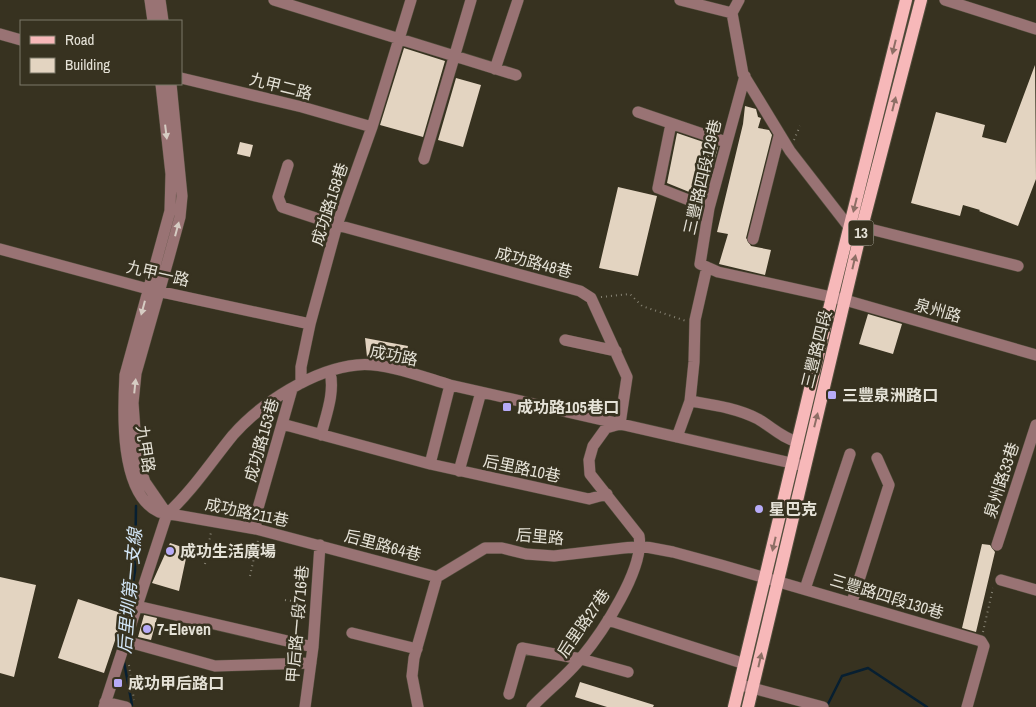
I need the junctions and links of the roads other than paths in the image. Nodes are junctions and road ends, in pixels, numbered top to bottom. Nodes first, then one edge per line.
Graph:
1 (150, 0) edge
2 (160, 0) edge
3 (274, 0) edge
4 (411, 0) edge
5 (471, 0) edge
6 (518, 0) edge
7 (680, 0) edge
8 (739, 0) edge
9 (906, 0) edge
10 (921, 0) edge
11 (945, 0) edge
12 (732, 13) junction
13 (153, 20) edge
14 (163, 20) edge
15 (1036, 29) edge
16 (0, 34) edge
17 (399, 38) junction
18 (20, 40) edge
19 (455, 56) junction
20 (495, 69) junction
21 (516, 75) dead end
22 (745, 76) junction
23 (182, 78) edge
24 (161, 85) edge
25 (171, 85) edge
26 (638, 112) dead end
27 (671, 124) junction
28 (372, 127) junction
29 (779, 136) junction
30 (726, 142) junction
31 (424, 159) dead end
32 (288, 165) dead end
33 (708, 208) junction
34 (338, 225) junction
35 (856, 227) junction
36 (753, 239) dead end
37 (0, 249) edge
38 (1018, 266) dead end
39 (707, 267) junction
40 (148, 288) junction
41 (160, 290) junction
42 (832, 297) junction
43 (845, 300) junction
44 (310, 324) junction
45 (565, 340) dead end
46 (616, 352) junction
47 (136, 354) junction
48 (1036, 355) edge
49 (330, 372) junction
50 (450, 385) junction
51 (296, 386) junction
52 (481, 392) junction
53 (690, 401) junction
54 (282, 424) junction
55 (620, 424) junction
56 (1036, 425) edge
57 (321, 435) junction
58 (677, 437) junction
59 (798, 442) junction
60 (850, 454) dead end
61 (877, 458) dead end
62 (430, 464) junction
63 (799, 465) junction
64 (459, 471) junction
65 (607, 494) junction
66 (167, 514) junction
67 (258, 530) junction
68 (320, 545) junction
69 (997, 545) dead end
70 (641, 546) junction
71 (437, 577) junction
72 (772, 580) junction
73 (997, 584) road end
74 (805, 589) junction
75 (1036, 590) edge
76 (852, 602) junction
77 (137, 606) junction
78 (608, 620) junction
79 (352, 632) dead end
80 (125, 641) junction
81 (313, 647) junction
82 (417, 649) junction
83 (581, 659) junction
84 (311, 663) junction
85 (745, 664) junction
86 (628, 672) dead end
87 (747, 686) junction
88 (510, 694) dead end
89 (104, 705) edge
90 (533, 706) edge
91 (126, 707) edge
92 (305, 707) edge
93 (418, 707) edge
94 (734, 707) edge
95 (748, 707) edge
96 (823, 707) edge
97 (967, 707) edge

1 - 13 street
2 - 14 street
3 - 17 street
4 - 17 street, 成功路158巷
5 - 19 street
6 - 20 street
7 - 12 street
8 - 12 street
9 -> 35 main road, 三豐路四段 / 13
35 -> 10 main road, 三豐路四段 / 13
11 - 15 street
12 - 22 street
16 - 18 street
17 - 19 street
17 - 28 street, 成功路158巷
19 - 20 street
19 - 31 street
20 - 21 street
22 - 29 street
22 - 30 street, 三豐路四段129巷
23 - 28 street, 九甲二路
24 -> 40 street, 九甲路
41 -> 25 street, 九甲路
26 - 27 street
27 - 30 street
27 - 33 street
28 - 34 street, 成功路158巷
29 - 35 street
29 - 36 street
30 - 33 street, 三豐路四段129巷
32 - 34 street, 成功路48巷
33 - 39 street, 三豐路四段129巷
34 - 44 street, 成功路158巷
34 - 46 street, 成功路48巷
35 - 38 street
35 - 42 main road, 三豐路四段 / 13
43 -> 35 main road, 三豐路四段 / 13
37 - 40 street, 九甲一路
39 - 42 street, 泉州路
39 - 53 street, 三豐路四段129巷
40 - 41 street, 九甲一路
40 -> 47 street, 九甲路
41 - 44 street, 九甲一路
41 - 47 street, 九甲路
42 - 43 street, 泉州路
42 - 59 main road, 三豐路四段 / 13
43 - 48 street, 泉州路
63 -> 43 main road, 三豐路四段 / 13
44 - 51 street, 成功路158巷
45 - 46 street
46 - 55 street
47 - 66 street, 九甲路
49 - 50 street, 成功路
49 - 51 street, 成功路
49 - 57 street
50 - 52 street, 成功路
50 - 62 street
51 - 54 street, 成功路153巷
51 - 66 street, 成功路
52 - 55 street, 成功路
52 - 64 street
53 - 58 street, 三豐路四段129巷
53 - 59 street
54 - 57 street, 后里路10巷
54 - 67 street, 成功路153巷
55 - 58 street, 成功路
55 - 65 street
56 - 69 street, 泉州路33巷
57 - 62 street, 后里路10巷
58 - 63 street, 成功路
59 - 63 main road, 三豐路四段 / 13
60 - 74 street
61 - 76 street
62 - 64 street, 后里路10巷
63 - 72 main road, 三豐路四段 / 13
64 - 65 street, 后里路10巷
65 - 70 street
66 - 67 street, 成功路211巷
66 - 77 street, 成功路
67 - 68 street, 成功路211巷
68 - 71 street, 后里路64巷
68 - 81 street, 甲后路一段716巷
70 - 71 street, 后里路
70 - 72 street, 后里路
70 - 78 street, 后里路27巷
71 - 82 street
72 - 74 street, 三豐路四段130巷
72 - 85 main road, 三豐路四段 / 13
87 -> 72 main road, 三豐路四段 / 13
73 - 75 street
74 - 76 street, 三豐路四段130巷
76 - 97 street, 三豐路四段130巷
77 - 80 street, 成功路
77 - 81 street
78 - 83 street, 后里路27巷
78 - 85 street
79 - 82 street
80 - 84 street
80 - 89 street, 成功路
81 - 84 street, 甲后路一段716巷
82 - 93 street
83 - 86 street
83 - 88 street
83 - 90 street, 后里路27巷
84 - 92 street, 甲后路一段716巷
85 - 87 main road, 三豐路四段 / 13
87 - 94 main road, 三豐路四段 / 13
87 - 95 main road, 三豐路四段 / 13
87 - 96 street
89 - 91 street

